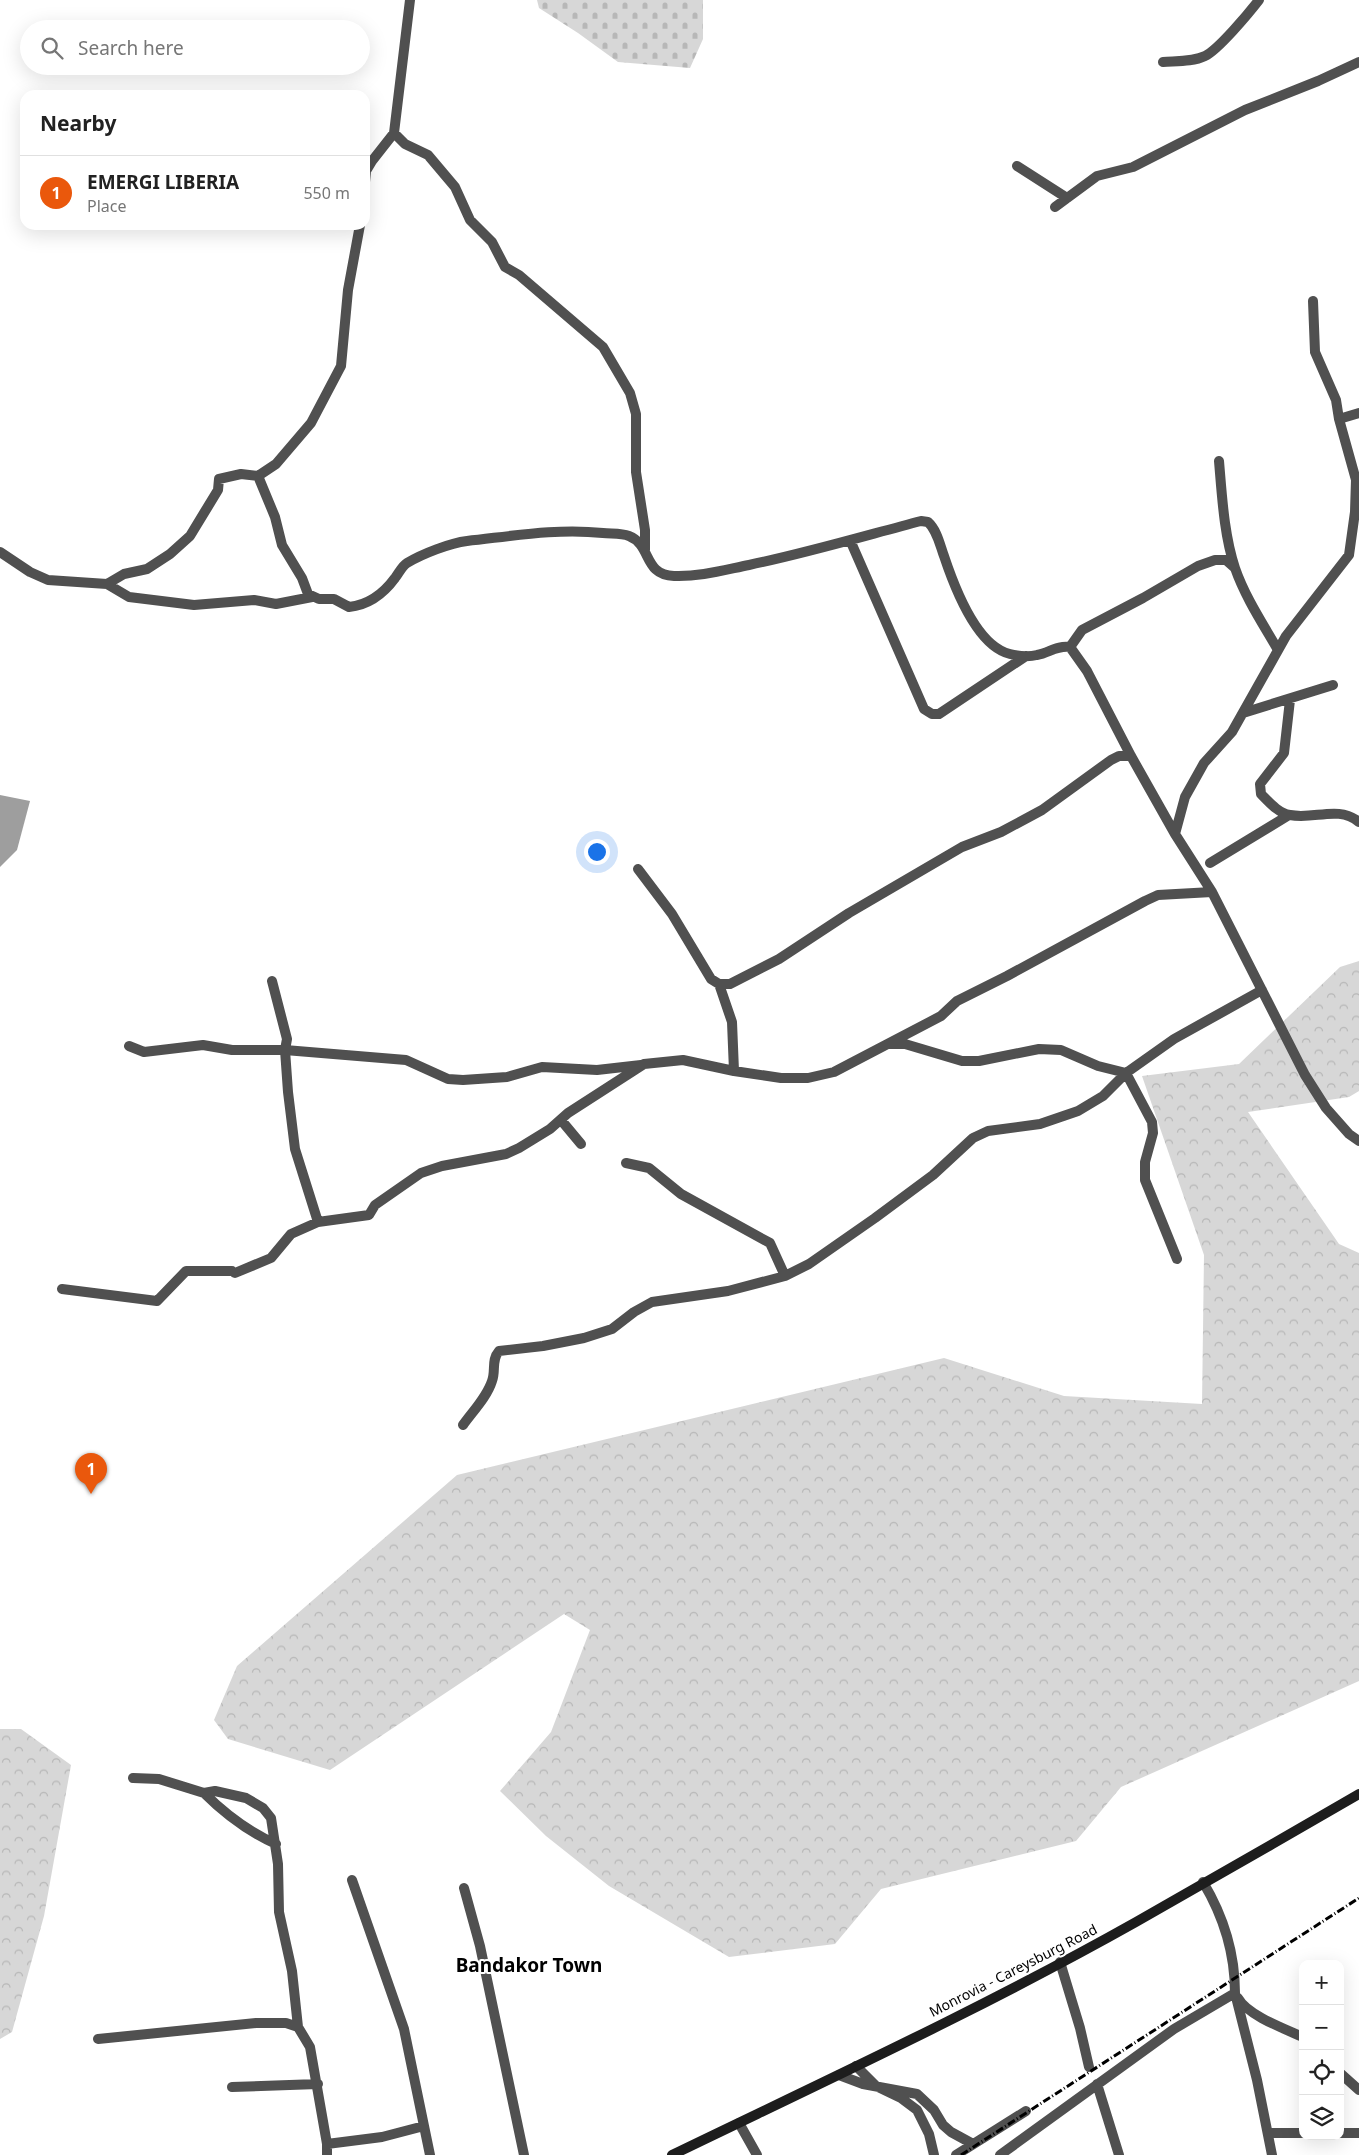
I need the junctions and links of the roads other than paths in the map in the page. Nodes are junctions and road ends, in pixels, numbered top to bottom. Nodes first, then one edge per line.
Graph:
1 (410, 0) edge
2 (1259, 0) edge
3 (1163, 62) dead end
4 (1359, 62) edge
5 (394, 133) junction
6 (370, 164) edge
7 (1017, 166) dead end
8 (1068, 198) junction
9 (1055, 207) dead end
10 (359, 230) edge
11 (1313, 301) dead end
12 (1359, 413) edge
13 (1339, 419) junction
14 (1219, 461) dead end
15 (258, 476) junction
16 (1356, 529) edge
17 (850, 540) junction
18 (645, 550) junction
19 (0, 552) edge
20 (1235, 568) junction
21 (108, 584) junction
22 (312, 597) junction
23 (1070, 647) junction
24 (1278, 650) junction
25 (1026, 656) junction
26 (1333, 685) dead end
27 (1290, 700) junction
28 (1243, 713) junction
29 (1131, 756) junction
30 (1289, 815) junction
31 (1359, 822) edge
32 (1175, 834) junction
33 (1210, 864) dead end
34 (638, 869) dead end
35 (1212, 892) junction
36 (272, 981) dead end
37 (719, 984) junction
38 (1262, 990) junction
39 (903, 1041) junction
40 (129, 1046) dead end
41 (286, 1050) junction
42 (644, 1064) junction
43 (734, 1071) junction
44 (1126, 1073) junction
45 (561, 1120) junction
46 (1359, 1141) edge
47 (581, 1144) dead end
48 (626, 1163) dead end
49 (318, 1222) junction
50 (1177, 1259) dead end
51 (785, 1276) junction
52 (62, 1289) dead end
53 (463, 1425) dead end
54 (133, 1778) dead end
55 (204, 1793) junction
56 (1359, 1794) edge
57 (276, 1844) junction
58 (352, 1880) dead end
59 (1204, 1882) junction
60 (464, 1888) dead end
61 (1060, 1962) junction
62 (1235, 1993) junction
63 (298, 2027) junction
64 (1299, 2035) edge
65 (98, 2039) dead end
66 (856, 2066) junction
67 (1089, 2067) dead end
68 (839, 2075) junction
69 (1344, 2077) edge
70 (318, 2084) junction
71 (1097, 2084) junction
72 (876, 2086) junction
73 (232, 2087) dead end
74 (1359, 2090) edge
75 (1026, 2111) dead end
76 (739, 2123) junction
77 (424, 2126) junction
78 (1359, 2132) edge
79 (1268, 2133) junction
80 (1299, 2133) edge
81 (1344, 2133) edge
82 (327, 2144) junction
83 (973, 2144) junction
84 (326, 2155) edge
85 (430, 2155) edge
86 (524, 2155) edge
87 (672, 2155) edge
88 (757, 2155) edge
89 (934, 2155) edge
90 (956, 2155) edge
91 (1000, 2155) edge
92 (1119, 2155) edge
93 (1272, 2155) edge

1 - 5 street
2 - 3 street
4 - 8 street
5 - 6 street
5 - 18 street
7 - 8 street
8 - 9 street
10 - 15 street
11 - 13 street
12 - 13 street
13 - 16 street
14 - 20 street
15 - 21 street
15 - 22 street
16 - 24 street
17 - 18 street
17 - 25 street
17 - 25 street
18 - 22 street
19 - 21 street
20 - 23 street
20 - 24 street
21 - 22 street
23 - 25 street
23 - 29 street
24 - 28 street
26 - 27 street
27 - 28 street
27 - 30 street
28 - 32 street
29 - 32 street
29 - 37 street
30 - 31 street
30 - 33 street
32 - 35 street
34 - 37 street
35 - 38 street
35 - 39 street
36 - 41 street
37 - 43 street
38 - 44 street
38 - 46 street
39 - 43 street
39 - 44 street
40 - 41 street
41 - 42 street
41 - 49 street
42 - 43 street
42 - 45 street
44 - 50 street
44 - 51 street
45 - 47 street
45 - 49 street
48 - 51 street
49 - 52 street
51 - 53 street
54 - 55 street
55 - 57 street
55 - 57 street
56 - 59 main road, Monrovia - Careysburg Road
57 - 63 street
58 - 77 street
59 - 61 main road, Monrovia - Careysburg Road
59 - 62 street
60 - 86 street
61 - 66 main road, Monrovia - Careysburg Road
61 - 67 street
62 - 64 street
62 - 71 street
62 - 79 street
63 - 65 street
63 - 70 street
66 - 68 main road, Monrovia - Careysburg Road
66 - 72 street
68 - 72 street
68 - 76 main road, Monrovia - Careysburg Road
69 - 74 street
70 - 73 street
70 - 82 street
71 - 91 street
71 - 92 street
72 - 83 street
72 - 89 street
75 - 83 street
76 - 87 main road, Monrovia - Careysburg Road
76 - 88 street
77 - 82 street
77 - 85 street
78 - 81 street
79 - 80 street
79 - 93 street
82 - 84 street
83 - 90 street

